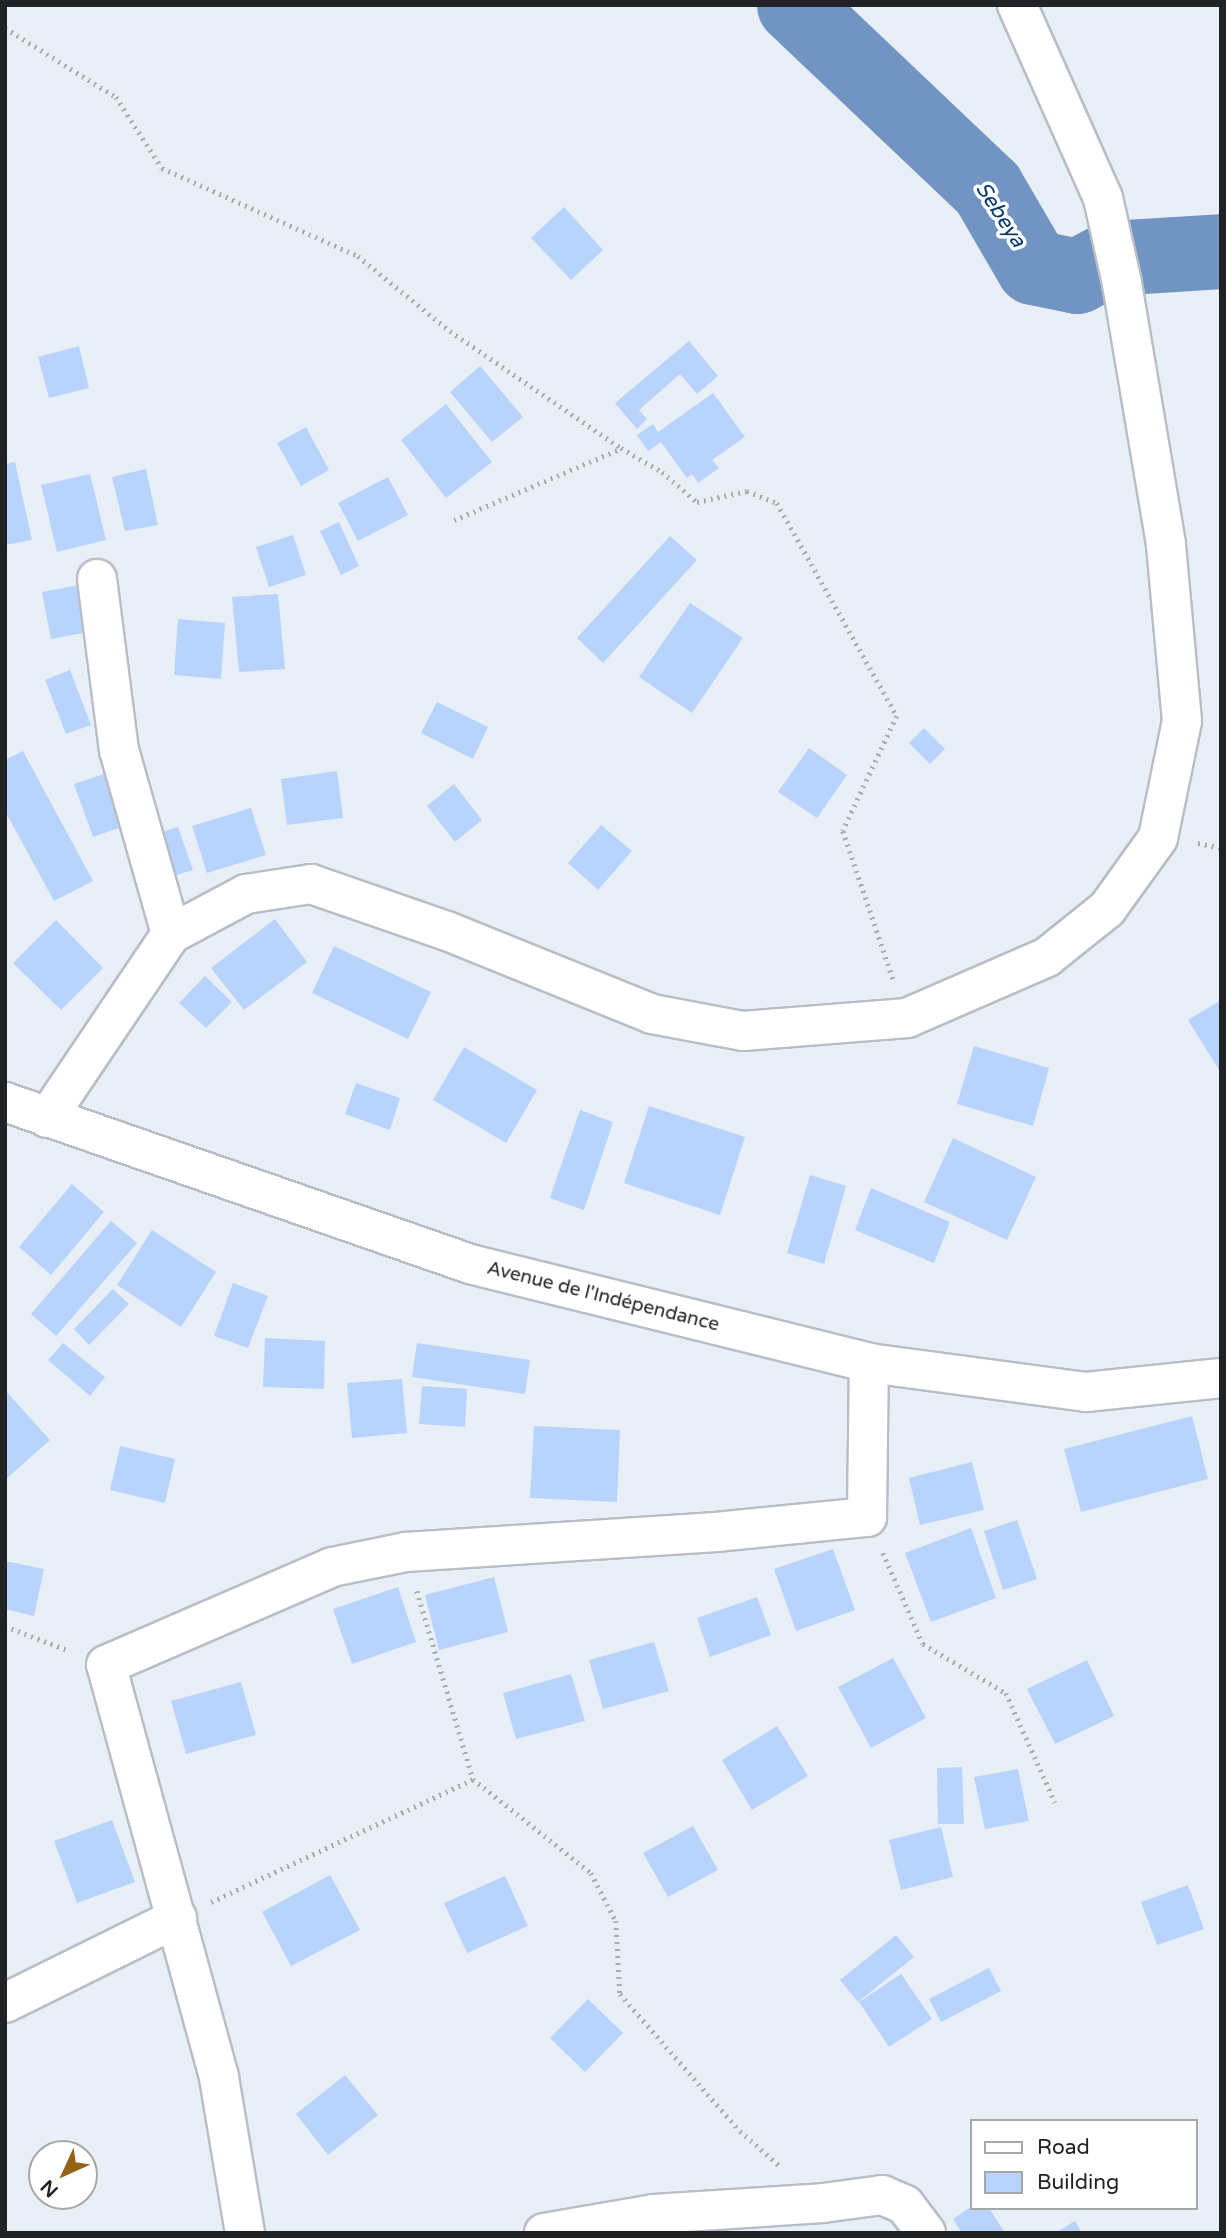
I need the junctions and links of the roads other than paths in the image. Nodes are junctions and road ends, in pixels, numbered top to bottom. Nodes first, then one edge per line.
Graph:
1 (1017, 5) edge
2 (97, 579) dead end
3 (171, 934) junction
4 (5, 1102) edge
5 (47, 1118) junction
6 (869, 1363) junction
7 (1221, 1378) edge
8 (177, 1918) junction
9 (5, 2003) edge
10 (245, 2233) edge
11 (544, 2233) edge
12 (926, 2233) edge

1 - 3 main road
2 - 3 main road
3 - 5 main road
4 - 5 main road, Avenue de l'Indépendance
5 - 6 main road, Avenue de l'Indépendance
6 - 7 main road, Avenue de l'Indépendance
6 - 8 main road
8 - 9 main road
8 - 10 main road
11 - 12 main road

